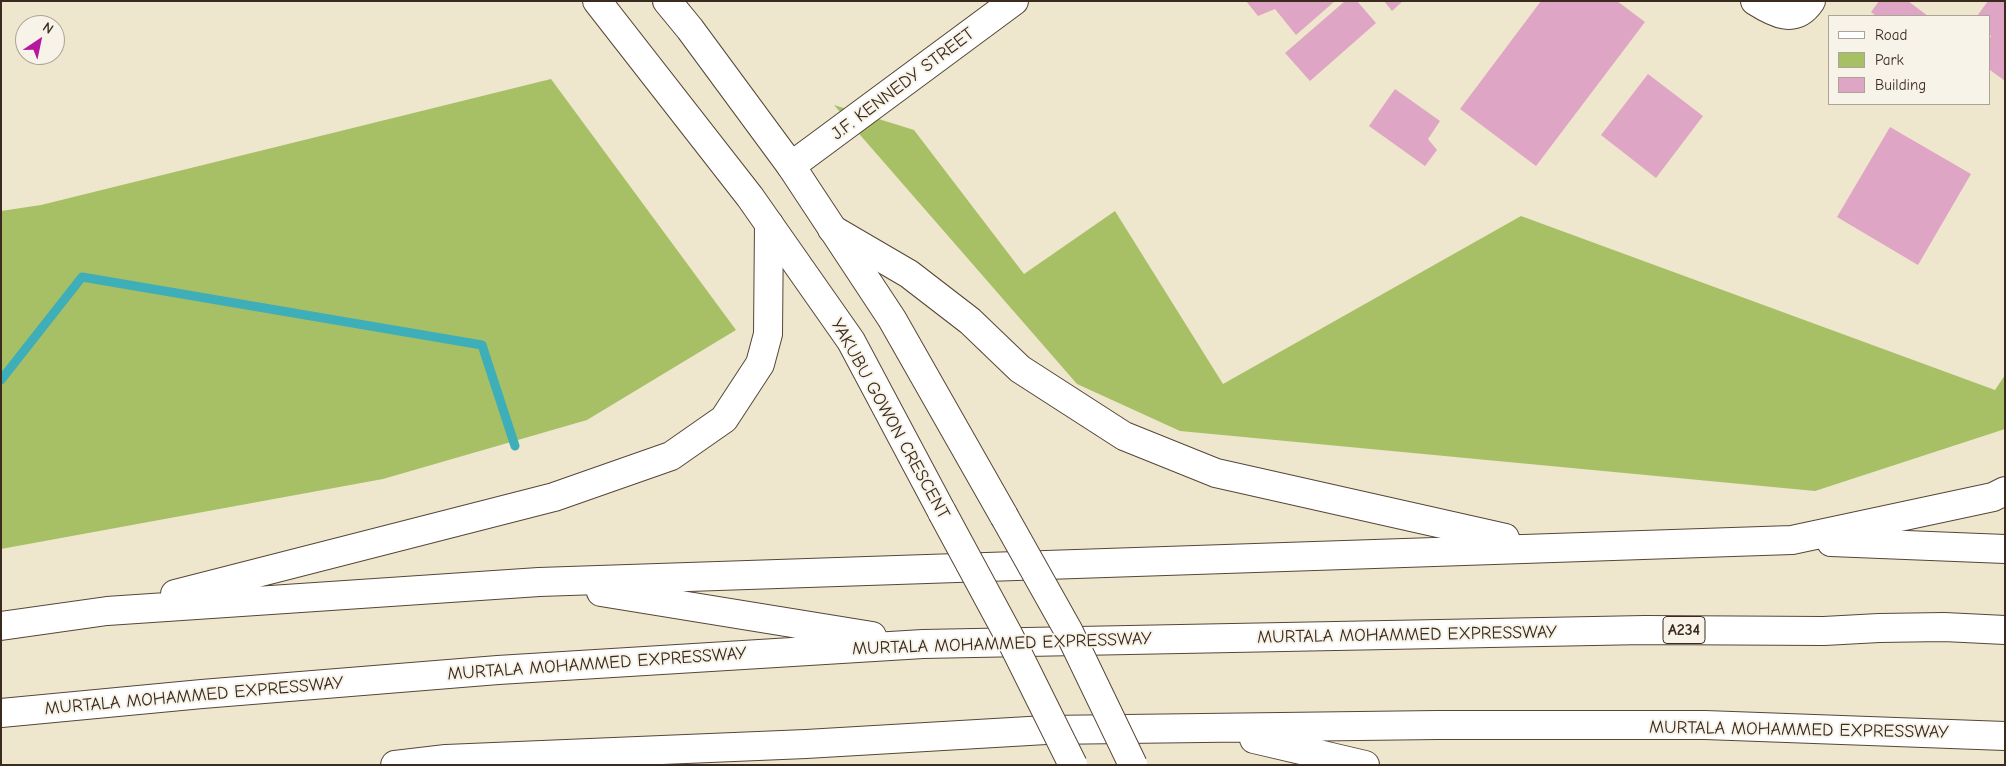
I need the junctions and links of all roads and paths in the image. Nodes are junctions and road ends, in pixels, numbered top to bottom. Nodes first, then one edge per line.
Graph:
1 (597, 1) edge
2 (667, 1) edge
3 (1014, 1) edge
4 (1755, 1) edge
5 (1811, 1) edge
6 (791, 166) junction
7 (769, 224) junction
8 (832, 229) junction
9 (2005, 491) edge
10 (1792, 540) junction
11 (1543, 547) junction
12 (2005, 549) edge
13 (539, 582) junction
14 (107, 611) junction
15 (1, 626) edge
16 (2005, 630) edge
17 (923, 644) junction
18 (1, 713) edge
19 (1214, 729) junction
20 (2005, 736) edge
21 (440, 762) edge
22 (395, 765) edge
23 (1073, 765) edge
24 (1132, 765) edge
25 (1365, 765) edge

1 - 7 main road, YAKUBU GOWON CRESCENT
2 - 6 main road
3 - 6 main road, J.F. KENNEDY STREET
4 - 5 main road
6 - 8 main road
7 - 14 main road
7 - 23 main road, YAKUBU GOWON CRESCENT, bridge
8 - 11 main road
8 - 24 main road, bridge
9 - 10 main road
10 - 11 main road
10 - 12 main road
11 - 13 main road
13 - 14 main road
13 - 17 main road
14 - 15 main road
16 - 17 main road, MURTALA MOHAMMED EXPRESSWAY / A234
17 - 18 main road, MURTALA MOHAMMED EXPRESSWAY
19 - 20 main road, MURTALA MOHAMMED EXPRESSWAY
19 - 21 main road, MURTALA MOHAMMED EXPRESSWAY
19 - 25 main road
21 - 22 main road, MURTALA MOHAMMED EXPRESSWAY

